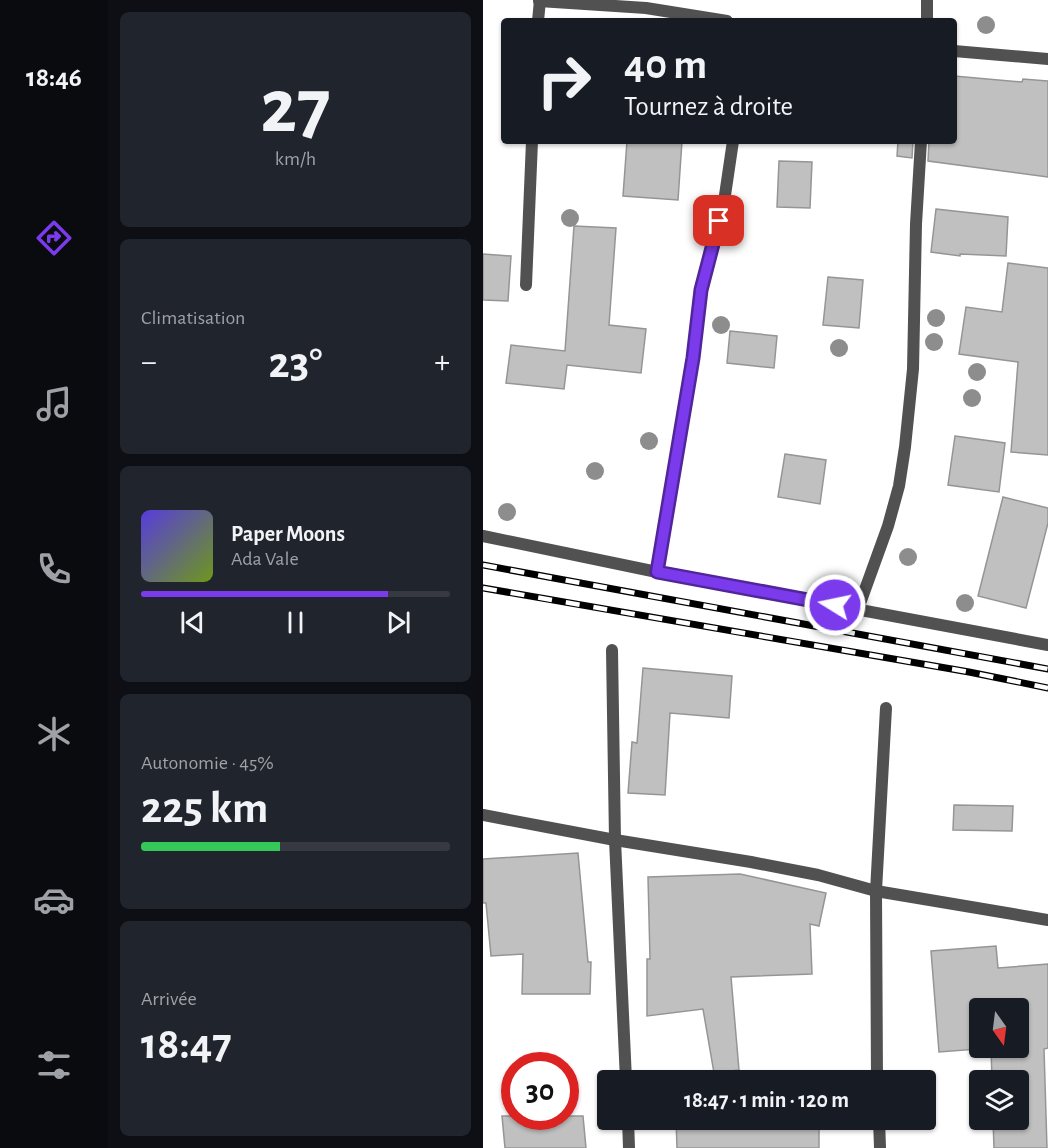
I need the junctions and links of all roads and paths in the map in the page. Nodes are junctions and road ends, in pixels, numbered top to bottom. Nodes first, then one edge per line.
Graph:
1 (540, 0) edge
2 (927, 0) edge
3 (539, 18) edge
4 (708, 18) edge
5 (927, 18) edge
6 (957, 51) edge
7 (1048, 59) edge
8 (532, 144) edge
9 (733, 144) edge
10 (921, 144) edge
11 (526, 285) dead end
12 (483, 536) edge
13 (657, 572) junction
14 (858, 609) junction
15 (1048, 645) edge
16 (612, 650) dead end
17 (886, 708) dead end
18 (483, 815) edge
19 (615, 840) junction
20 (876, 891) junction
21 (1048, 920) edge
22 (626, 1070) edge
23 (877, 1070) edge
24 (628, 1130) edge
25 (879, 1130) edge
26 (629, 1148) edge
27 (880, 1148) edge

1 - 3 street
1 - 4 street
2 - 5 street
6 - 7 street
8 - 11 street
9 - 13 street
10 - 14 street
12 - 13 street
13 - 14 street
14 - 15 street
16 - 19 street
17 - 20 street
18 - 19 street
19 - 20 street
19 - 22 street
20 - 21 street
20 - 23 street
24 - 26 street
25 - 27 street

